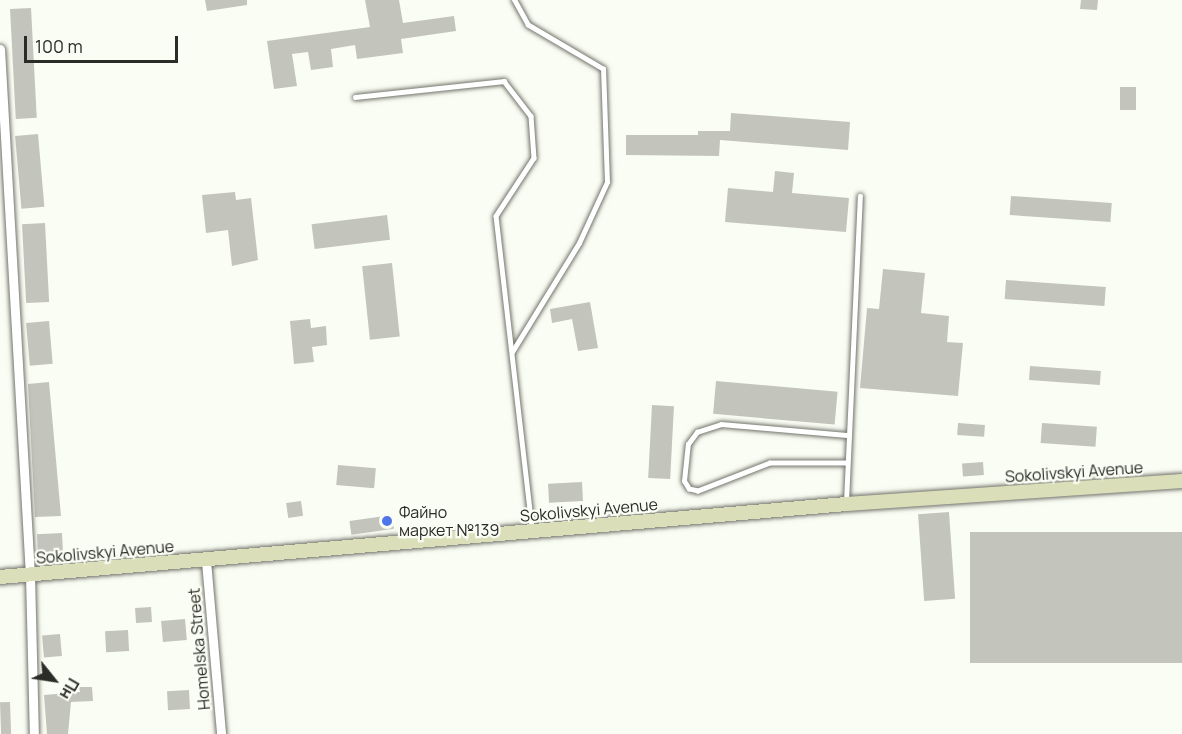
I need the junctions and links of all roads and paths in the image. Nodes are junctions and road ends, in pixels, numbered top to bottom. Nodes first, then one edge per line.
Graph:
1 (514, 0) edge
2 (0, 49) edge
3 (355, 97) dead end
4 (860, 196) dead end
5 (512, 352) junction
6 (847, 435) junction
7 (847, 463) junction
8 (1182, 481) edge
9 (846, 504) junction
10 (532, 532) junction
11 (206, 561) junction
12 (30, 575) junction
13 (0, 577) edge
14 (34, 734) edge
15 (221, 734) edge

1 - 5 lane
2 - 12 street
3 - 5 lane
4 - 6 lane
5 - 10 lane
6 - 7 lane
6 - 7 lane
7 - 9 lane
8 - 9 street, Sokolivskyi Avenue
9 - 10 street, Sokolivskyi Avenue
10 - 11 street, Sokolivskyi Avenue
11 - 12 street, Sokolivskyi Avenue
11 - 15 street, Homelska Street
12 - 13 street, Sokolivskyi Avenue
12 - 14 street

